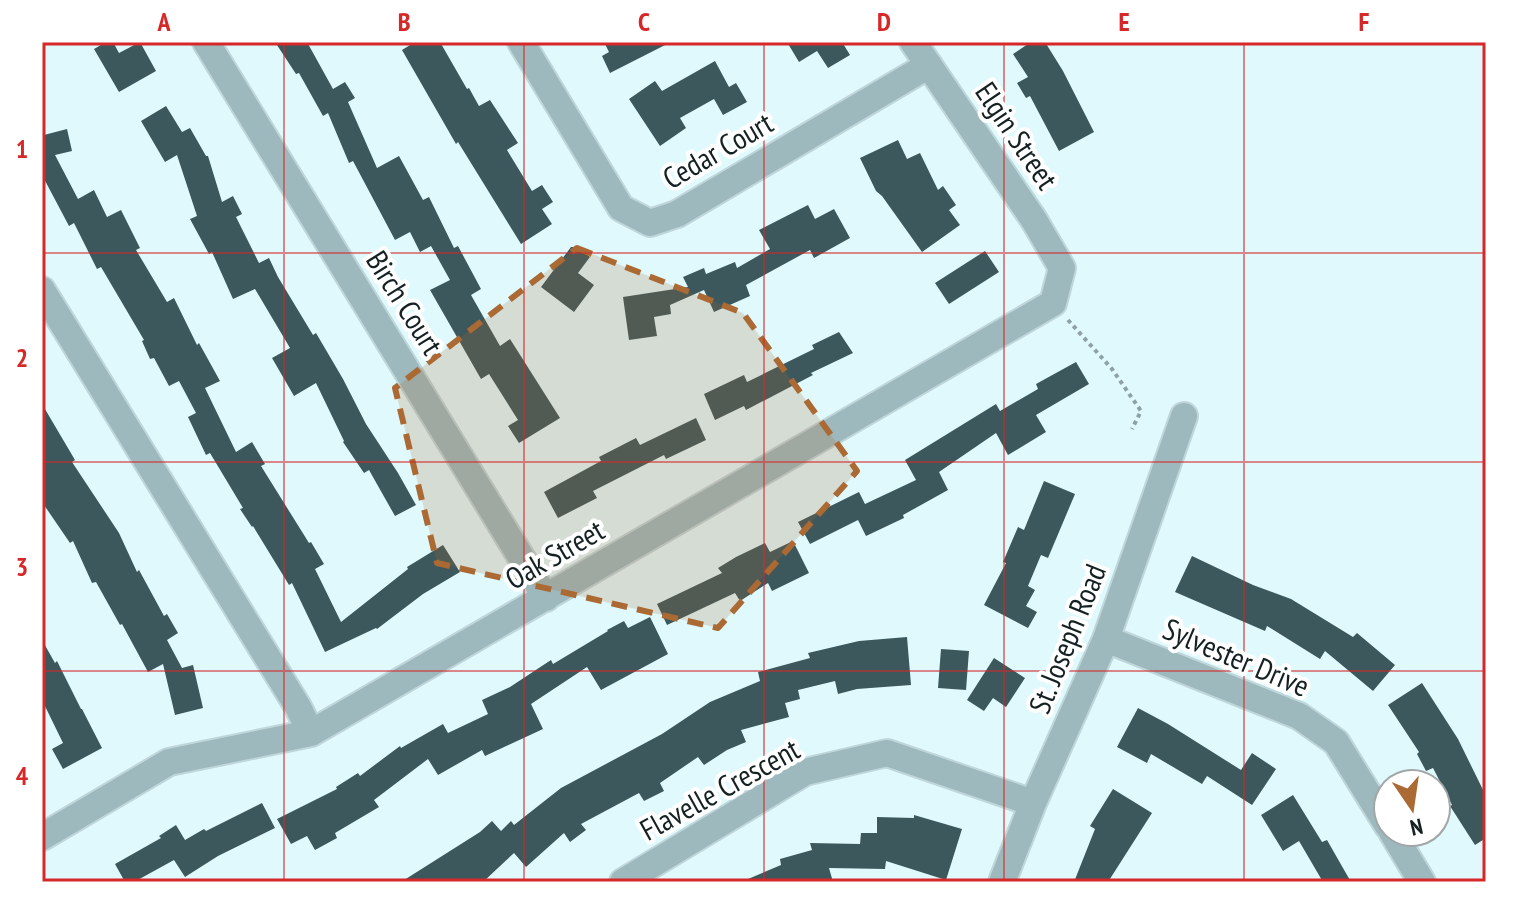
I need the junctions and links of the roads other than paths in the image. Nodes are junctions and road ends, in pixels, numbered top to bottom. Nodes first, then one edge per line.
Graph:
1 (206, 42) edge
2 (521, 42) edge
3 (913, 42) edge
4 (929, 65) junction
5 (42, 290) edge
6 (1053, 303) joint
7 (1184, 416) dead end
8 (546, 598) junction
9 (1106, 639) junction
10 (311, 733) junction
11 (1372, 800) edge
12 (1033, 803) junction
13 (42, 837) edge
14 (1402, 848) edge
15 (623, 882) edge
16 (1002, 882) edge
17 (1422, 882) edge

1 - 8 street, Birch Court
2 - 4 street, Cedar Court
3 - 4 street, Elgin Street
4 - 6 street, Elgin Street
5 - 10 street
6 - 8 street, Oak Street
7 - 9 street, St. Joseph Road
8 - 10 street, Oak Street
9 - 11 street, Sylvester Drive
9 - 12 street, St. Joseph Road
10 - 13 street, Oak Street
12 - 15 street, Flavelle Crescent
12 - 16 street, St. Joseph Road
14 - 17 street

